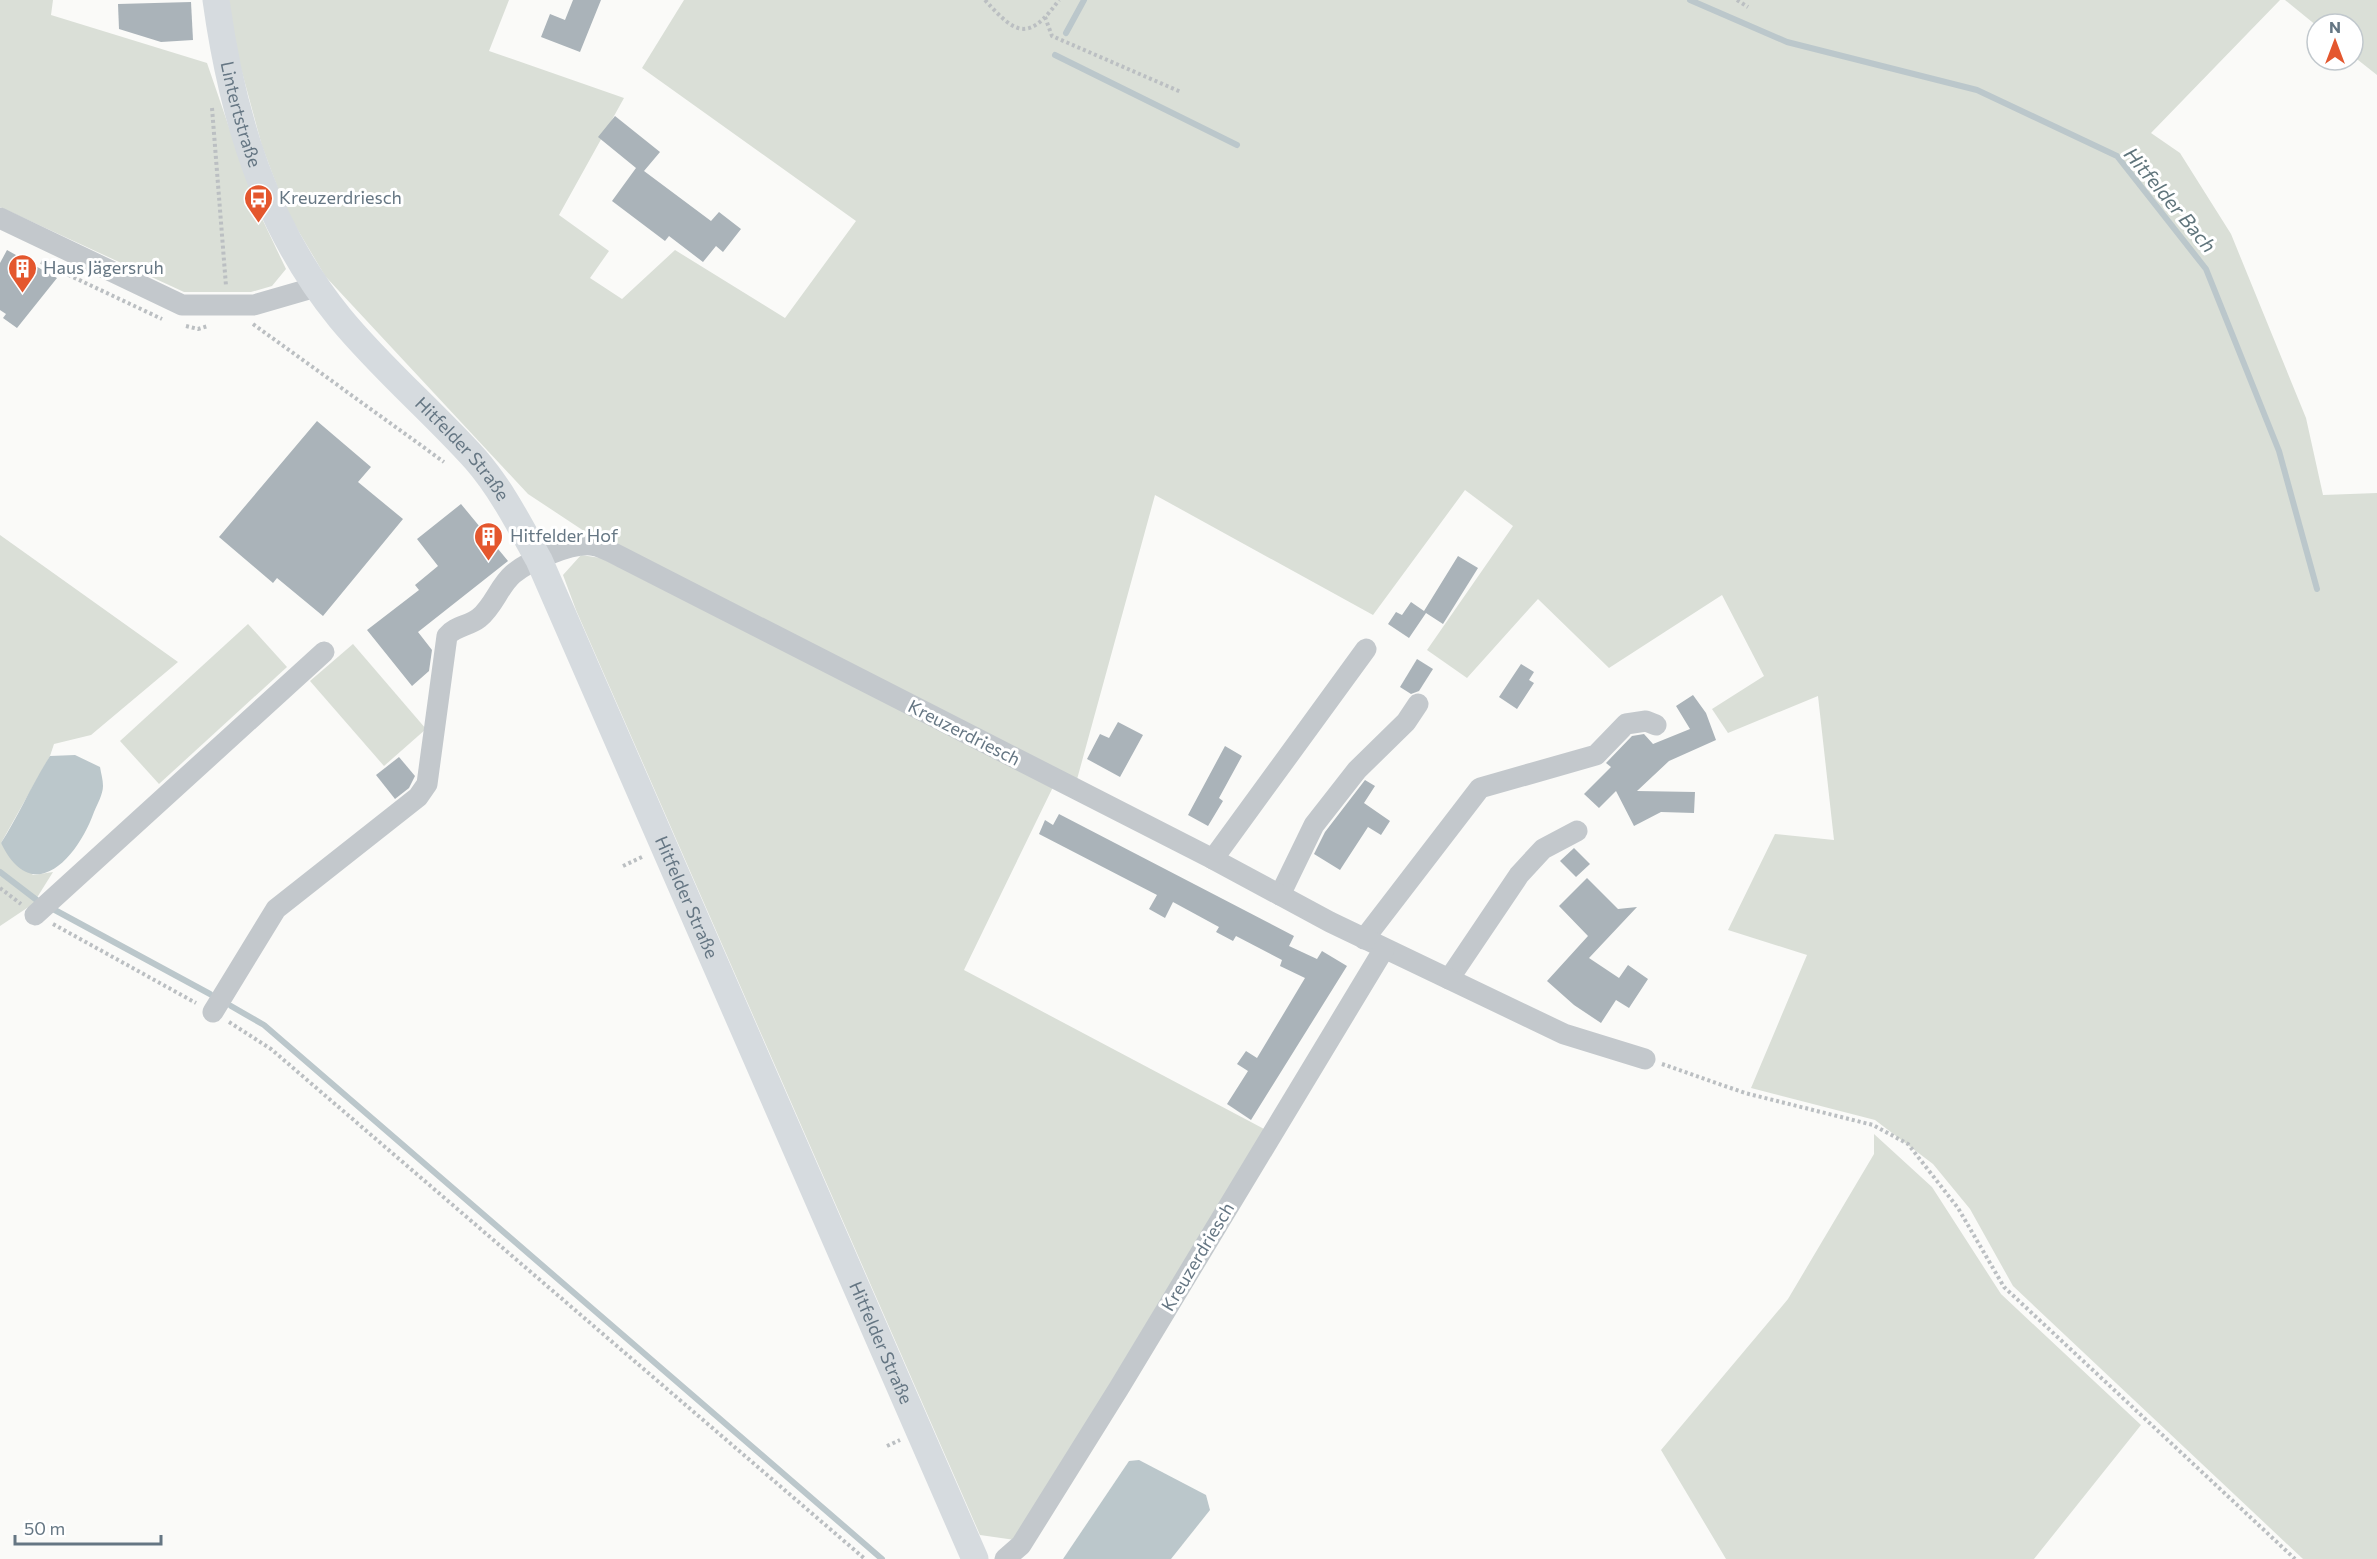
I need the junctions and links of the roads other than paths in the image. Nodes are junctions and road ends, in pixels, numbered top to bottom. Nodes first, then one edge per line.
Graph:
1 (216, 0) edge
2 (0, 218) edge
3 (316, 287) junction
4 (539, 560) junction
5 (1366, 649) dead end
6 (324, 652) dead end
7 (1418, 704) dead end
8 (1656, 725) dead end
9 (1577, 831) dead end
10 (1213, 860) junction
11 (1280, 895) junction
12 (35, 915) road end
13 (1364, 939) junction
14 (1384, 949) junction
15 (1449, 980) junction
16 (213, 1012) road end
17 (1645, 1059) road end
18 (975, 1559) edge
19 (1005, 1559) edge

1 - 3 main road, Lintertstraße
2 - 3 street
3 - 4 main road, Hitfelder Straße
4 - 10 street, Kreuzerdriesch
4 - 16 street, Kreuzerdriesch
4 - 18 main road, Hitfelder Straße
5 - 10 street
6 - 12 street
7 - 11 street
8 - 13 street
9 - 15 street
10 - 11 street, Kreuzerdriesch
11 - 13 street, Kreuzerdriesch
13 - 14 street, Kreuzerdriesch
14 - 15 street, Kreuzerdriesch
14 - 19 street, Kreuzerdriesch
15 - 17 street, Kreuzerdriesch

